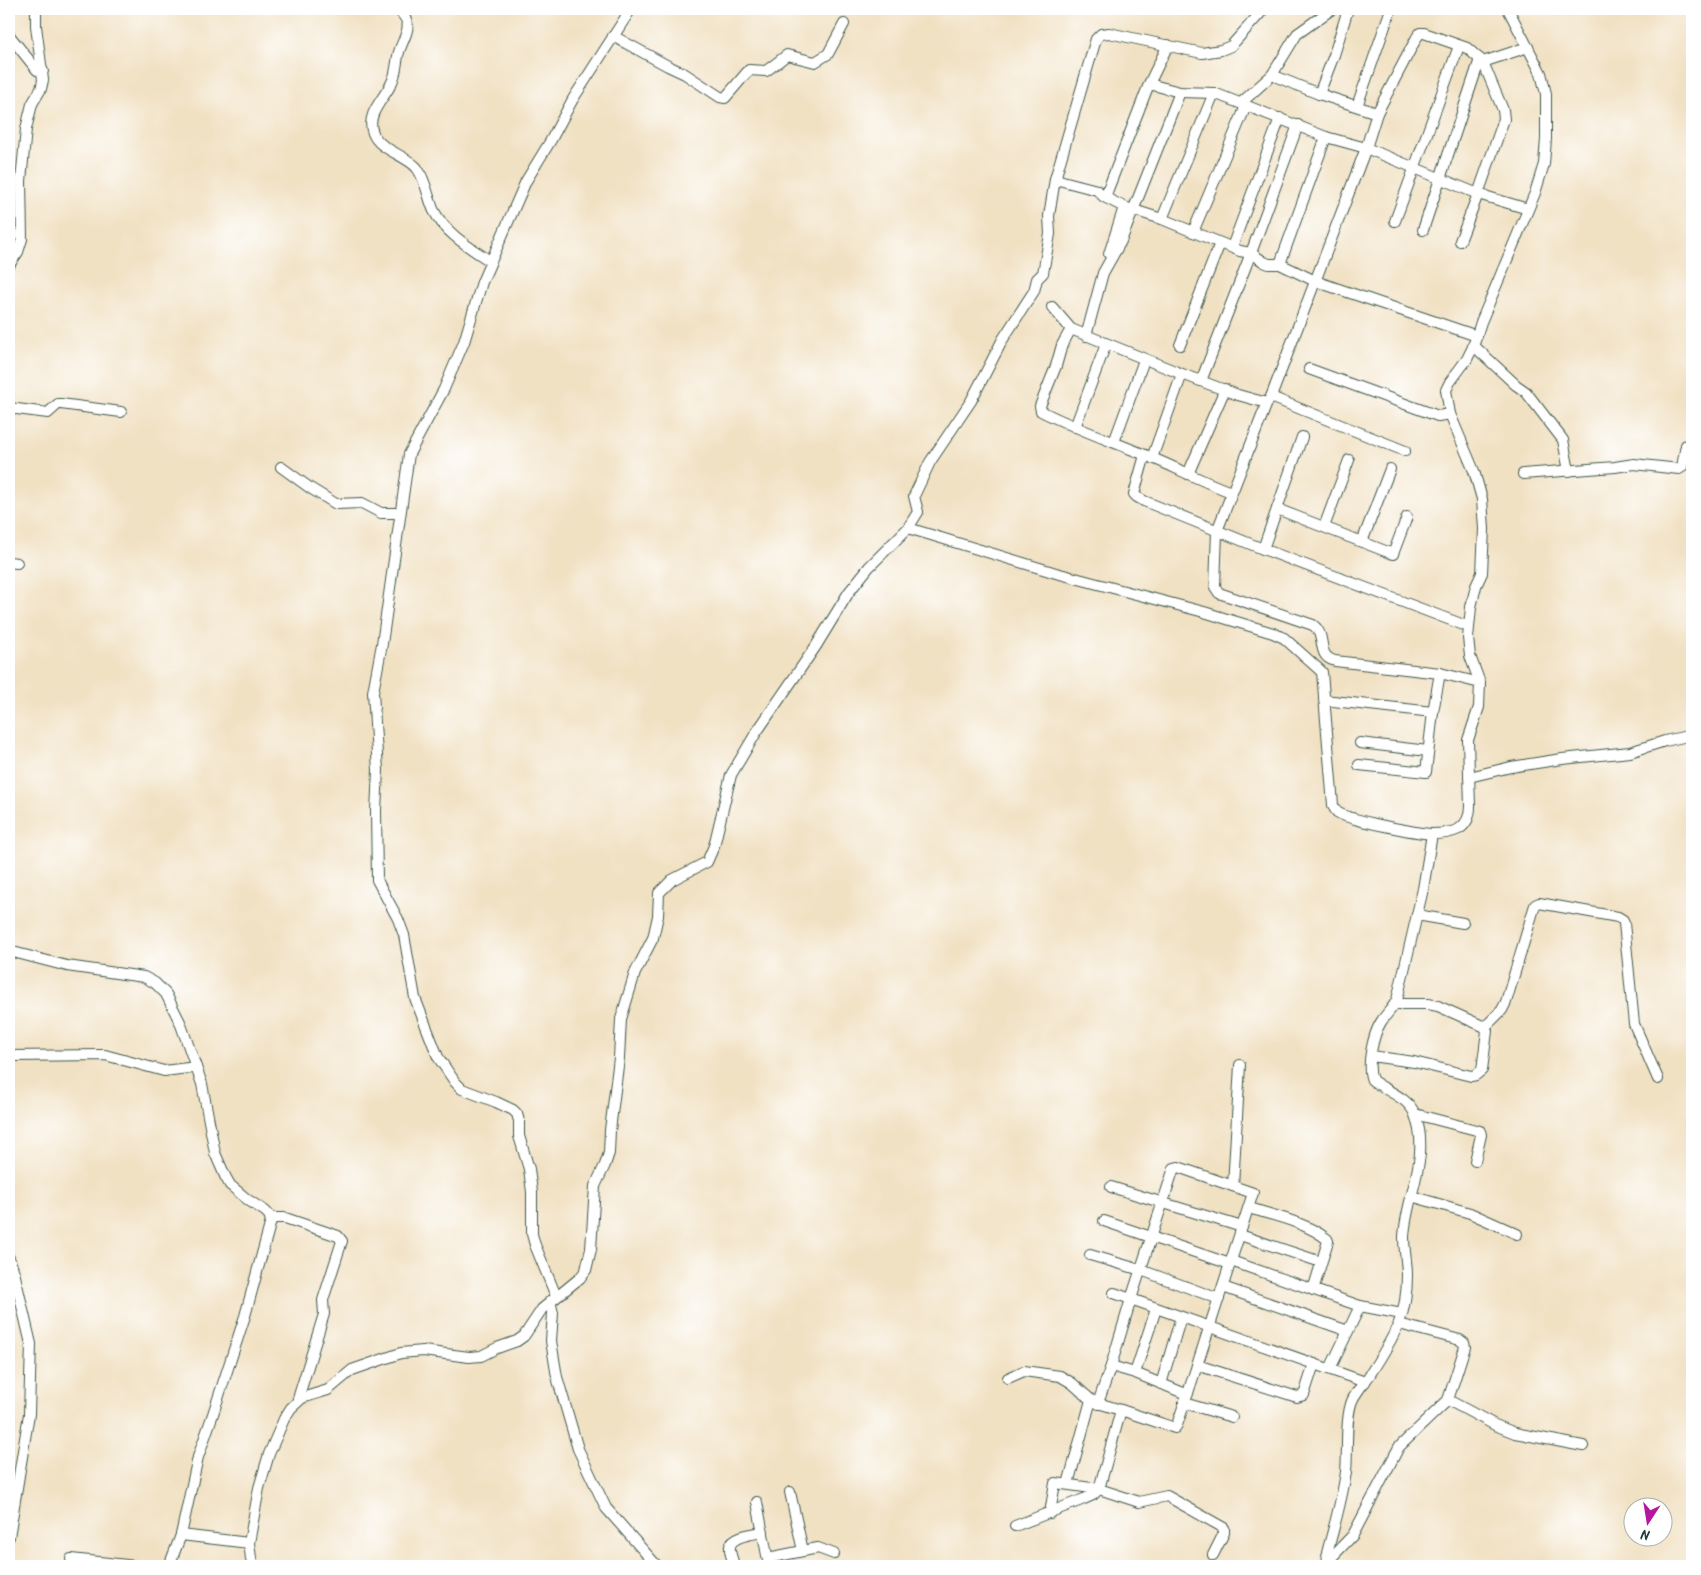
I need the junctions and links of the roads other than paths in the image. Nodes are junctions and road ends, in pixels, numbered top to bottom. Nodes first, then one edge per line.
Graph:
1 (36, 9) edge
2 (397, 9) edge
3 (631, 9) edge
4 (1264, 9) edge
5 (1332, 9) edge
6 (1348, 9) edge
7 (1391, 9) edge
8 (1508, 9) edge
9 (844, 24) dead end
10 (9, 35) edge
11 (613, 36) junction
12 (1168, 45) junction
13 (1459, 46) junction
14 (1528, 48) junction
15 (1481, 61) junction
16 (43, 71) junction
17 (1272, 75) junction
18 (1149, 84) junction
19 (1180, 92) junction
20 (1214, 93) junction
21 (1319, 94) junction
22 (1243, 104) junction
23 (1357, 106) junction
24 (1377, 112) junction
25 (1280, 118) junction
26 (1298, 126) junction
27 (1326, 136) junction
28 (1366, 148) junction
29 (1415, 168) junction
30 (1440, 178) junction
31 (1055, 179) junction
32 (1478, 194) junction
33 (1105, 196) junction
34 (1129, 208) junction
35 (1528, 209) junction
36 (1162, 219) junction
37 (1395, 221) dead end
38 (1424, 230) dead end
39 (1193, 232) junction
40 (1460, 241) dead end
41 (1220, 243) junction
42 (1232, 247) junction
43 (1251, 253) junction
44 (490, 260) junction
45 (1280, 264) junction
46 (9, 265) edge
47 (1315, 281) junction
48 (1052, 307) dead end
49 (1071, 329) junction
50 (1086, 336) junction
51 (1475, 341) junction
52 (1106, 344) junction
53 (1180, 345) dead end
54 (1144, 360) junction
55 (1309, 369) dead end
56 (1182, 374) junction
57 (1201, 381) junction
58 (1225, 389) junction
59 (1269, 400) junction
60 (9, 408) edge
61 (121, 412) dead end
62 (1450, 414) junction
63 (1075, 426) junction
64 (1302, 437) dead end
65 (1114, 442) junction
66 (1686, 445) dead end
67 (1405, 451) dead end
68 (1149, 456) junction
69 (1349, 460) dead end
70 (281, 467) dead end
71 (1390, 469) dead end
72 (1569, 470) junction
73 (1188, 474) junction
74 (1522, 474) dead end
75 (1231, 492) junction
76 (1277, 509) junction
77 (400, 513) junction
78 (1407, 517) dead end
79 (1324, 527) junction
80 (908, 528) junction
81 (1217, 531) junction
82 (1362, 542) junction
83 (1263, 549) junction
84 (1469, 627) junction
85 (1440, 674) junction
86 (1480, 683) junction
87 (1324, 700) junction
88 (1433, 712) junction
89 (1692, 734) edge
90 (1360, 743) dead end
91 (1428, 750) junction
92 (1360, 765) dead end
93 (1469, 777) junction
94 (1432, 834) junction
95 (1417, 915) junction
96 (1463, 923) dead end
97 (9, 951) edge
98 (1395, 1004) junction
99 (1485, 1027) junction
100 (9, 1056) edge
101 (1371, 1056) junction
102 (1240, 1065) dead end
103 (196, 1067) junction
104 (1658, 1079) dead end
105 (1415, 1114) junction
106 (1476, 1161) dead end
107 (1111, 1186) dead end
108 (1233, 1186) junction
109 (1411, 1196) junction
110 (1162, 1202) junction
111 (1249, 1208) junction
112 (270, 1218) junction
113 (1104, 1221) dead end
114 (1241, 1231) junction
115 (1518, 1234) dead end
116 (1151, 1237) junction
117 (1090, 1255) dead end
118 (9, 1258) edge
119 (1231, 1262) junction
120 (1321, 1262) junction
121 (1141, 1270) junction
122 (1223, 1287) junction
123 (1313, 1290) junction
124 (1114, 1293) dead end
125 (553, 1298) junction
126 (1131, 1299) junction
127 (1219, 1299) junction
128 (1360, 1306) junction
129 (1156, 1308) junction
130 (1181, 1317) junction
131 (1400, 1319) junction
132 (1209, 1327) junction
133 (1348, 1331) junction
134 (1314, 1364) junction
135 (1197, 1365) junction
136 (1111, 1366) junction
137 (1330, 1369) junction
138 (1135, 1373) junction
139 (1008, 1378) dead end
140 (1365, 1382) junction
141 (1161, 1384) junction
142 (1188, 1392) junction
143 (1448, 1400) junction
144 (297, 1402) junction
145 (1095, 1402) junction
146 (1184, 1403) junction
147 (1121, 1410) junction
148 (1232, 1417) dead end
149 (1583, 1446) dead end
150 (1068, 1484) junction
151 (1099, 1489) junction
152 (790, 1492) dead end
153 (757, 1502) dead end
154 (1050, 1513) junction
155 (1015, 1526) dead end
156 (762, 1532) junction
157 (181, 1535) junction
158 (9, 1537) edge
159 (249, 1543) junction
160 (802, 1551) junction
161 (834, 1554) dead end
162 (1213, 1554) dead end
163 (71, 1559) dead end
164 (768, 1562) edge
165 (1327, 1564) edge
166 (136, 1566) edge
167 (169, 1566) edge
168 (252, 1566) edge
169 (657, 1566) edge
170 (734, 1566) edge

1 - 16 street
2 - 44 street
3 - 11 street
4 - 12 street
5 - 17 street
6 - 21 street
7 - 23 street
8 - 14 street
9 - 11 street
10 - 16 street
11 - 44 street
12 - 18 street
12 - 31 street
13 - 15 street
13 - 24 street
13 - 29 street
14 - 15 street
14 - 35 street
15 - 30 street
15 - 32 street
16 - 46 street
17 - 21 street
17 - 22 street
18 - 19 street
18 - 33 street
19 - 20 street
19 - 34 street
20 - 22 street
20 - 36 street
21 - 23 street
22 - 25 street
22 - 39 street
23 - 24 street
24 - 28 street
25 - 26 street
25 - 42 street
26 - 27 street
26 - 43 street
27 - 28 street
27 - 45 street
28 - 29 street
28 - 47 street
29 - 30 street
29 - 37 street
30 - 32 street
30 - 38 street
31 - 33 street
31 - 80 street
32 - 35 street
32 - 40 street
33 - 34 street
34 - 36 street
34 - 50 street
35 - 51 street
36 - 39 street
39 - 41 street
41 - 42 street
41 - 53 street
42 - 43 street
43 - 45 street
43 - 57 street
44 - 77 street
45 - 47 street
47 - 51 street
47 - 59 street
48 - 49 street
49 - 50 street
49 - 63 street
50 - 52 street
51 - 62 street
51 - 72 street
52 - 54 street
52 - 63 street
54 - 56 street
54 - 65 street
55 - 62 street
56 - 57 street
56 - 68 street
57 - 58 street
58 - 59 street
58 - 73 street
59 - 67 street
59 - 75 street
60 - 61 street
62 - 84 street
63 - 65 street
64 - 76 street
65 - 68 street
66 - 72 street
68 - 73 street
68 - 81 street
69 - 79 street
70 - 77 street
71 - 82 street
72 - 74 street
73 - 75 street
75 - 81 street
76 - 79 street
76 - 83 street
77 - 125 street
78 - 82 street
79 - 82 street
80 - 87 street
80 - 125 street
81 - 83 street
81 - 85 street
83 - 84 street
84 - 86 street
85 - 86 street
85 - 88 street
86 - 93 street
87 - 88 street
87 - 94 street
88 - 91 street
89 - 93 street
90 - 91 street
91 - 92 street
93 - 94 street
94 - 95 street
95 - 96 street
95 - 98 street
97 - 103 street
98 - 99 street
98 - 101 street
99 - 101 street
99 - 104 street
100 - 103 street
101 - 105 street
102 - 108 street
103 - 112 street
105 - 106 street
105 - 109 street
107 - 110 street
108 - 110 street
108 - 111 street
109 - 115 street
109 - 131 street
110 - 114 street
110 - 116 street
111 - 114 street
111 - 120 street
112 - 144 street
112 - 157 street
113 - 116 street
114 - 119 street
114 - 120 street
116 - 119 street
116 - 121 street
117 - 121 street
118 - 158 street
119 - 122 street
119 - 123 street
120 - 123 street
121 - 126 street
121 - 127 street
122 - 127 street
122 - 133 street
123 - 128 street
124 - 126 street
125 - 144 street
125 - 169 street
126 - 129 street
126 - 136 street
127 - 132 street
128 - 131 street
128 - 133 street
129 - 130 street
129 - 138 street
130 - 132 street
130 - 141 street
131 - 140 street
131 - 143 street
132 - 134 street
132 - 135 street
133 - 137 street
134 - 135 street
134 - 137 street
135 - 142 street
136 - 138 street
136 - 145 street
137 - 140 street
138 - 141 street
139 - 145 street
140 - 165 street
141 - 142 street
142 - 146 street
143 - 149 street
143 - 165 street
144 - 159 street
145 - 147 street
145 - 150 street
146 - 147 street
146 - 148 street
147 - 151 street
150 - 151 street
150 - 154 street
151 - 154 street
151 - 162 street
152 - 160 street
153 - 156 street
154 - 155 street
156 - 164 street
156 - 170 street
157 - 159 street
157 - 167 street
159 - 168 street
160 - 161 street
160 - 164 street
163 - 166 street

